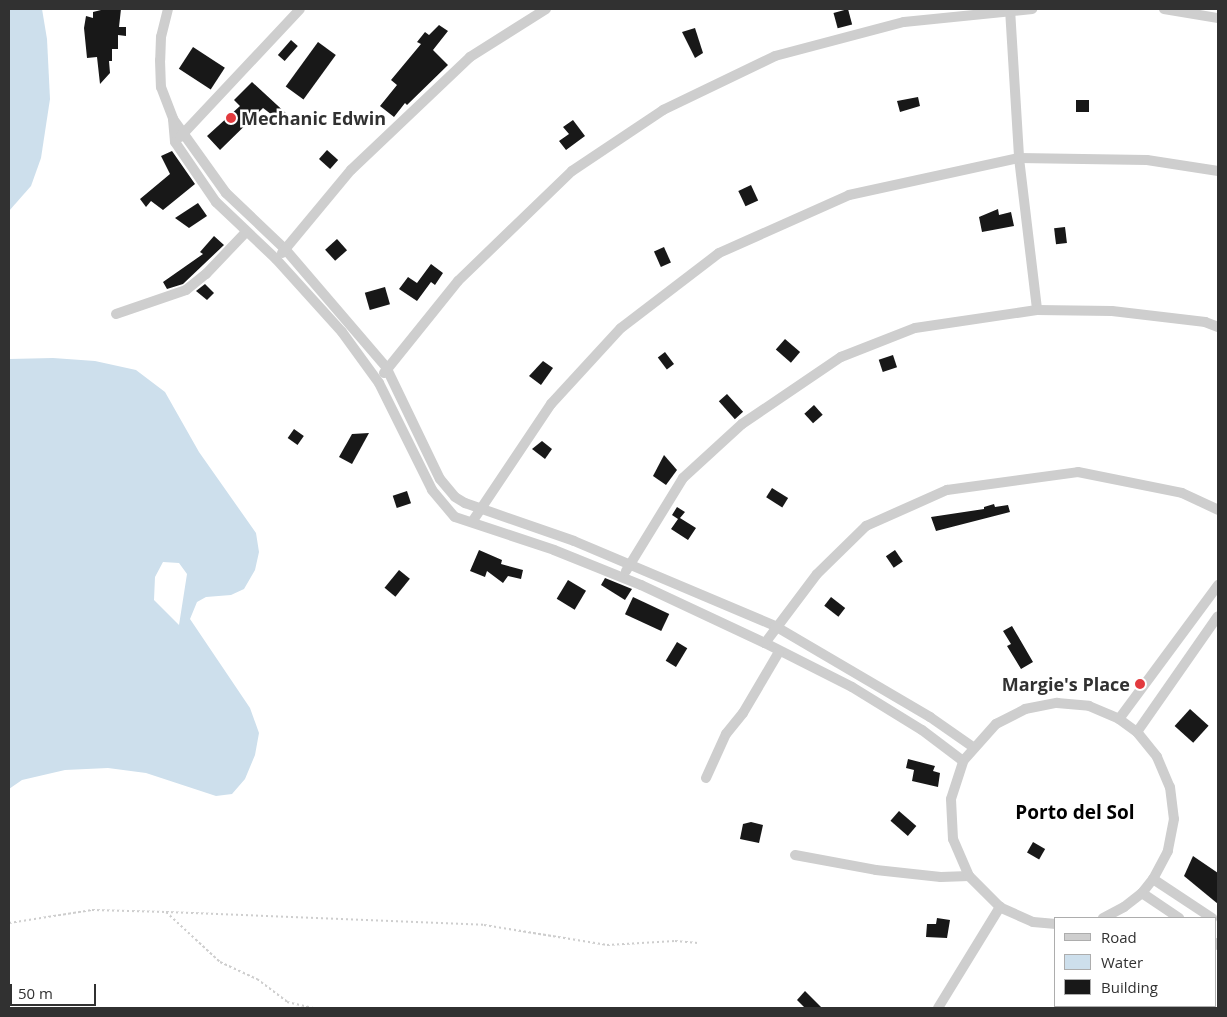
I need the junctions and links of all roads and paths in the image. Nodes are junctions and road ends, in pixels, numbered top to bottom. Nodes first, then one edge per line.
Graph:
1 (168, 9) edge
2 (300, 9) edge
3 (546, 9) edge
4 (1032, 9) edge
5 (1164, 9) edge
6 (1011, 10) edge
7 (1218, 18) edge
8 (173, 119) junction
9 (184, 133) junction
10 (175, 142) junction
11 (1019, 158) junction
12 (1218, 171) edge
13 (246, 232) junction
14 (285, 249) junction
15 (276, 259) junction
16 (1037, 310) junction
17 (116, 314) dead end
18 (1218, 327) edge
19 (386, 367) junction
20 (379, 383) junction
21 (484, 508) junction
22 (1218, 510) edge
23 (472, 522) junction
24 (628, 564) junction
25 (623, 578) junction
26 (1218, 584) edge
27 (1218, 616) edge
28 (775, 626) junction
29 (765, 643) junction
30 (780, 652) junction
31 (1119, 719) junction
32 (1137, 732) junction
33 (972, 747) junction
34 (963, 761) junction
35 (706, 778) dead end
36 (795, 855) dead end
37 (969, 876) junction
38 (1153, 879) junction
39 (1142, 893) junction
40 (1000, 907) junction
41 (166, 912) junction
42 (1106, 917) edge
43 (1178, 917) edge
44 (1210, 917) edge
45 (9, 923) edge
46 (1054, 924) edge
47 (698, 943) dead end
48 (314, 1008) edge
49 (938, 1008) edge

1 - 8 street
2 - 9 street
3 - 14 street
4 - 6 street
5 - 7 street
6 - 11 street
6 - 19 street
8 - 9 street
8 - 10 street
9 - 10 street
9 - 14 street
10 - 13 street
11 - 12 street
11 - 16 street
11 - 21 street
13 - 15 street
13 - 17 street
14 - 15 street
14 - 19 street
15 - 20 street
16 - 18 street
16 - 24 street
19 - 20 street
19 - 21 street
20 - 23 street
21 - 23 street
21 - 24 street
22 - 28 street
23 - 25 street
24 - 25 street
24 - 28 street
25 - 29 street
26 - 31 street
27 - 32 street
28 - 29 street
28 - 33 street
29 - 30 street
30 - 34 street
30 - 35 street
31 - 32 street
31 - 33 street
32 - 38 street
33 - 34 street
34 - 37 street
36 - 37 street
37 - 40 street
38 - 39 street
38 - 44 street
39 - 42 street
39 - 43 street
40 - 46 street
40 - 49 street
41 - 45 path
41 - 47 path
41 - 48 path

